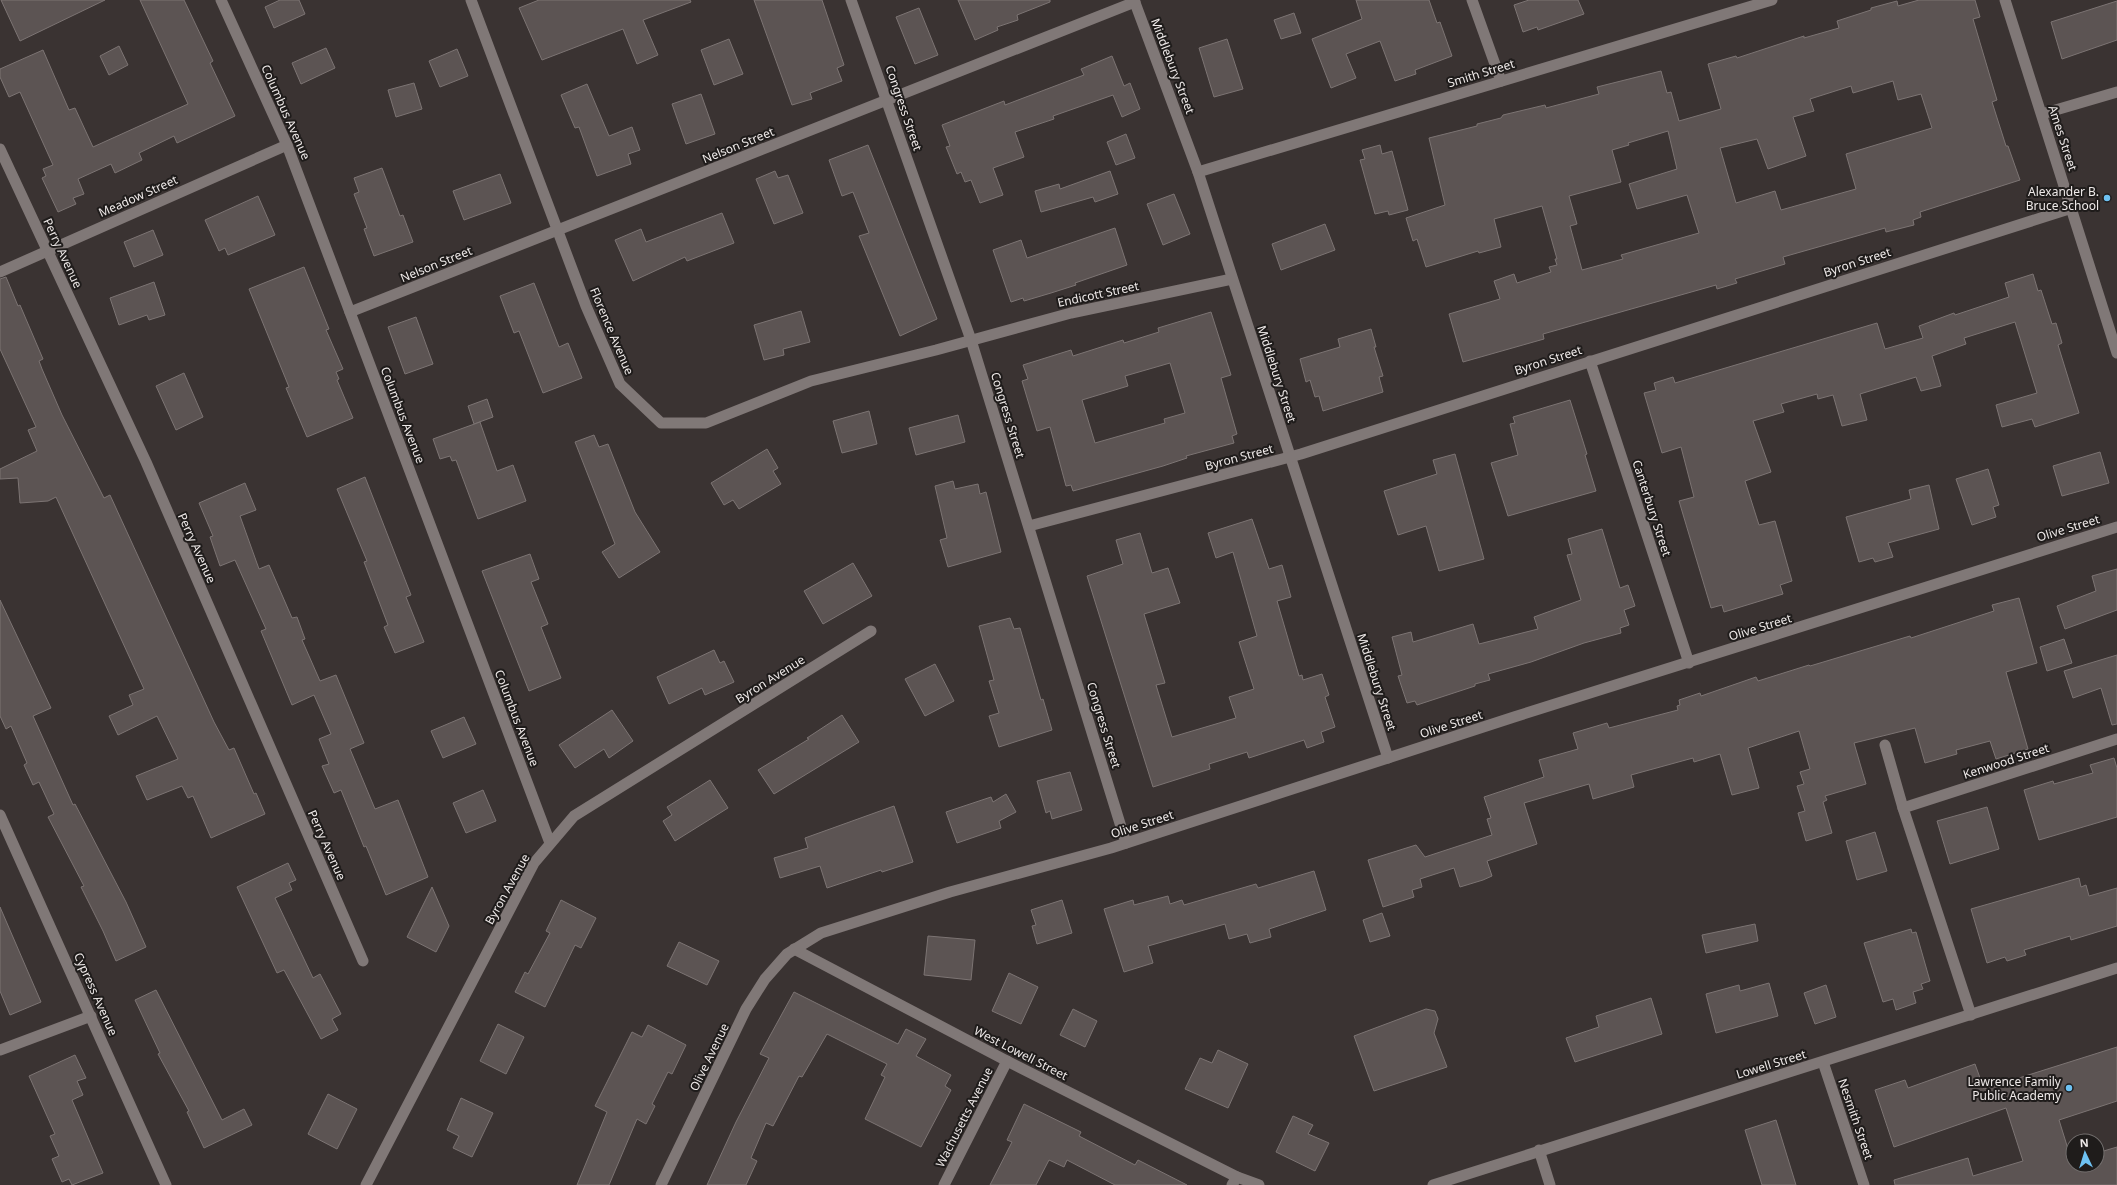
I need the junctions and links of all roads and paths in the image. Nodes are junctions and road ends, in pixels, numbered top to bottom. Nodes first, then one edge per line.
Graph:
1 (221, 0) edge
2 (470, 0) edge
3 (851, 0) edge
4 (1472, 0) edge
5 (1772, 0) edge
6 (2005, 0) edge
7 (1134, 1) edge
8 (1752, 3) edge
9 (1501, 81) junction
10 (2117, 92) edge
11 (887, 100) junction
12 (2042, 114) junction
13 (287, 145) junction
14 (0, 149) edge
15 (1198, 172) junction
16 (2072, 208) junction
17 (557, 230) junction
18 (47, 250) junction
19 (0, 272) edge
20 (1232, 279) junction
21 (350, 312) junction
22 (972, 340) junction
23 (2117, 353) edge
24 (1590, 361) junction
25 (1290, 457) junction
26 (1029, 526) junction
27 (2117, 527) edge
28 (871, 631) dead end
29 (1689, 663) junction
30 (2117, 739) edge
31 (1885, 745) dead end
32 (1388, 758) junction
33 (1903, 808) junction
34 (0, 815) edge
35 (550, 843) junction
36 (1126, 843) junction
37 (794, 949) junction
38 (363, 961) dead end
39 (2117, 968) edge
40 (1971, 1015) junction
41 (91, 1016) junction
42 (0, 1050) edge
43 (1007, 1061) junction
44 (1823, 1062) junction
45 (1539, 1150) junction
46 (1234, 1181) edge
47 (166, 1185) edge
48 (366, 1185) edge
49 (661, 1185) edge
50 (944, 1185) edge
51 (1258, 1185) edge
52 (1433, 1185) edge
53 (1550, 1185) edge
54 (1864, 1185) edge

1 - 13 street, Columbus Avenue
2 - 17 street, Florence Avenue
3 - 11 street, Congress Street
4 - 9 street
5 - 8 street, Smith Street
6 - 12 street, Ames Street
7 - 11 street, Nelson Street
7 - 15 street, Middlebury Street
8 - 9 street, Smith Street
9 - 15 street, Smith Street
10 - 12 street
11 - 17 street, Nelson Street
11 - 22 street, Congress Street
12 - 16 street, Ames Street
13 - 18 street, Meadow Street
13 - 21 street, Columbus Avenue
14 - 18 street, Perry Avenue
15 - 20 street, Middlebury Street
16 - 23 street, Ames Street
16 - 24 street, Byron Street
17 - 21 street, Nelson Street
17 - 22 street, Florence Avenue
18 - 19 street, Meadow Street
18 - 38 street, Perry Avenue
20 - 22 street, Endicott Street
20 - 25 street, Middlebury Street
21 - 35 street, Columbus Avenue
22 - 26 street, Congress Street
24 - 25 street, Byron Street
24 - 29 street, Canterbury Street
25 - 26 street, Byron Street
25 - 32 street, Middlebury Street
26 - 36 street, Congress Street
27 - 29 street, Olive Street
28 - 35 street, Byron Avenue
29 - 32 street, Olive Street
30 - 33 street, Kenwood Street
31 - 33 street
32 - 36 street, Olive Street
33 - 40 street
34 - 41 street, Cypress Avenue
35 - 48 street, Byron Avenue
36 - 37 street, Olive Street
37 - 43 street, West Lowell Street
37 - 49 street, Olive Avenue
39 - 40 street, Lowell Street
40 - 44 street, Lowell Street
41 - 42 street
41 - 47 street, Cypress Avenue
43 - 46 street, West Lowell Street
43 - 50 street, Wachusetts Avenue
44 - 45 street, Lowell Street
44 - 54 street, Nesmith Street
45 - 52 street, Lowell Street
45 - 53 street
46 - 51 street

